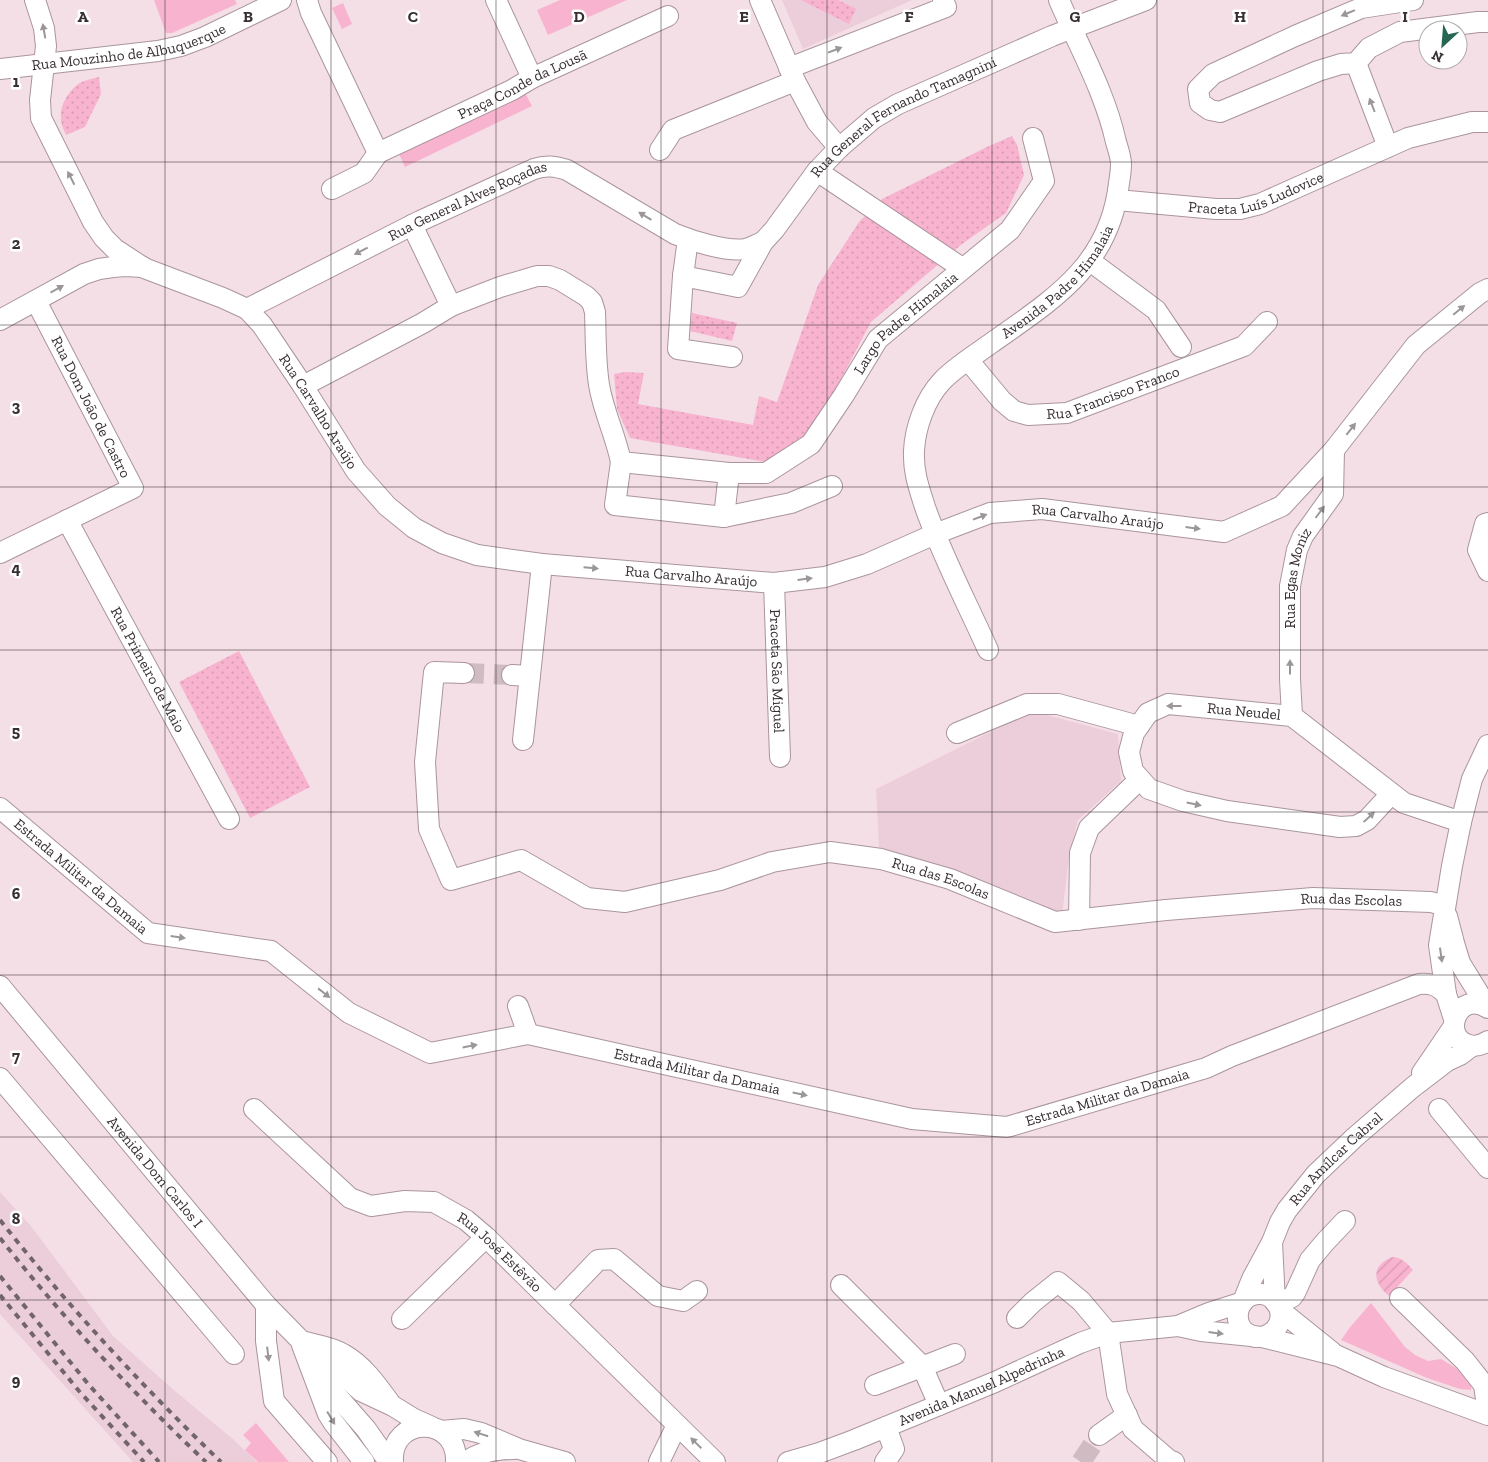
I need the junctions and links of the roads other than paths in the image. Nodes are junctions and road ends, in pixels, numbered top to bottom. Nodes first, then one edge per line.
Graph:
1 (35, 0) edge
2 (281, 0) edge
3 (307, 0) edge
4 (496, 0) edge
5 (760, 0) edge
6 (943, 0) edge
7 (1059, 0) edge
8 (1146, 0) edge
9 (1413, 0) edge
10 (668, 16) dead end
11 (1488, 22) edge
12 (1072, 28) junction
13 (44, 63) junction
14 (1356, 63) junction
15 (0, 69) edge
16 (792, 75) junction
17 (532, 78) junction
18 (1488, 122) edge
19 (1033, 138) dead end
20 (1388, 147) junction
21 (839, 148) junction
22 (660, 150) dead end
23 (378, 153) junction
24 (817, 171) junction
25 (332, 189) dead end
26 (1117, 200) junction
27 (93, 222) junction
28 (412, 225) junction
29 (688, 239) junction
30 (763, 242) junction
31 (1090, 261) junction
32 (144, 268) junction
33 (962, 268) junction
34 (84, 274) junction
35 (683, 276) junction
36 (1488, 288) edge
37 (36, 301) junction
38 (451, 306) junction
39 (247, 310) junction
40 (0, 320) edge
41 (1267, 322) dead end
42 (1181, 347) dead end
43 (732, 357) dead end
44 (968, 360) junction
45 (303, 386) junction
46 (1334, 450) junction
47 (621, 462) junction
48 (729, 473) junction
49 (832, 486) dead end
50 (724, 517) junction
51 (67, 520) junction
52 (1488, 523) edge
53 (935, 534) junction
54 (0, 553) edge
55 (542, 564) junction
56 (1488, 571) edge
57 (774, 583) junction
58 (988, 650) dead end
59 (464, 673) tunnel mouth
60 (1292, 716) junction
61 (1139, 726) junction
62 (956, 733) dead end
63 (523, 740) dead end
64 (1488, 745) edge
65 (780, 757) dead end
66 (1140, 780) junction
67 (1391, 794) junction
68 (0, 808) edge
69 (229, 820) dead end
70 (1461, 822) junction
71 (1445, 906) junction
72 (1079, 920) junction
73 (0, 986) edge
74 (1446, 994) junction
75 (518, 1006) dead end
76 (1488, 1008) edge
77 (1454, 1022) junction
78 (528, 1034) junction
79 (1482, 1046) edge
80 (0, 1078) edge
81 (1413, 1087) junction
82 (254, 1109) dead end
83 (1439, 1109) dead end
84 (1488, 1168) edge
85 (1345, 1222) dead end
86 (486, 1237) junction
87 (1272, 1242) junction
88 (841, 1285) dead end
89 (697, 1292) dead end
90 (1400, 1298) dead end
91 (1244, 1301) junction
92 (266, 1305) junction
93 (555, 1306) junction
94 (1278, 1306) junction
95 (1017, 1318) dead end
96 (402, 1319) dead end
97 (1178, 1326) junction
98 (1108, 1333) junction
99 (1258, 1337) junction
100 (301, 1340) junction
101 (234, 1354) dead end
102 (955, 1354) dead end
103 (315, 1355) junction
104 (1338, 1356) junction
105 (922, 1366) junction
106 (875, 1385) dead end
107 (393, 1406) junction
108 (939, 1406) junction
109 (1126, 1415) junction
110 (1488, 1415) edge
111 (677, 1425) junction
112 (886, 1428) junction
113 (437, 1429) junction
114 (1099, 1434) tunnel mouth
115 (519, 1449) junction
116 (326, 1462) edge
117 (364, 1462) edge
118 (389, 1462) edge
119 (393, 1462) edge
120 (456, 1462) edge
121 (466, 1462) edge
122 (565, 1462) edge
123 (660, 1462) edge
124 (715, 1462) edge
125 (788, 1462) edge
126 (885, 1462) edge
127 (1174, 1462) edge

13 -> 1 street, Rua Carvalho Araújo
2 - 13 street, Rua Mouzinho de Albuquerque
3 - 23 street
4 - 17 street
5 - 16 street
16 -> 6 street
7 - 12 street, Avenida Padre Himalaia
8 - 12 street, Rua General Fernando Tamagnini
9 -> 14 street
10 - 17 street, Praça Conde da Lousã
11 - 14 street
12 - 21 street, Rua General Fernando Tamagnini
12 - 26 street, Avenida Padre Himalaia
13 - 15 street, Rua Mouzinho de Albuquerque
27 -> 13 street, Rua Carvalho Araújo
20 -> 14 street
16 - 21 street
16 - 22 street
17 - 23 street, Praça Conde da Lousã
18 - 20 street, Praceta Luís Ludovice
19 - 33 street, Largo Padre Himalaia
20 - 26 street, Praceta Luís Ludovice
21 - 24 street, Rua General Fernando Tamagnini
23 - 25 street
24 - 30 street, Rua General Fernando Tamagnini
24 - 33 street
26 - 31 street, Avenida Padre Himalaia
27 - 32 street, Rua Carvalho Araújo
27 - 34 street
29 -> 28 street, Rua General Alves Roçadas
28 - 38 street
28 -> 39 street, Rua General Alves Roçadas
29 - 30 street, Rua General Alves Roçadas
29 - 35 street
30 - 35 street, Rua General Fernando Tamagnini
31 - 42 street
31 - 44 street, Avenida Padre Himalaia
32 - 34 street
32 - 39 street, Rua Carvalho Araújo
33 - 48 street, Largo Padre Himalaia
37 -> 34 street
35 - 43 street
46 -> 36 street, Rua Carvalho Araújo
37 - 40 street
37 - 51 street, Rua Dom João de Castro
38 - 45 street
38 - 47 street
39 - 45 street, Rua Carvalho Araújo
41 - 44 street, Rua Francisco Franco
44 - 53 street, Avenida Padre Himalaia
45 - 55 street, Rua Carvalho Araújo
53 -> 46 street, Rua Carvalho Araújo
60 -> 46 street, Rua Egas Moniz
47 - 48 street, Largo Padre Himalaia
47 - 50 street
48 - 50 street
49 - 50 street
51 - 54 street, Rua Dom João de Castro
51 - 69 street, Rua Primeiro de Maio
52 - 56 street
57 -> 53 street, Rua Carvalho Araújo
53 - 58 street, Avenida Padre Himalaia
55 -> 57 street, Rua Carvalho Araújo
55 - 63 street
57 - 65 street, Praceta São Miguel
59 - 72 street, Rua das Escolas
60 -> 61 street, Rua Neudel
60 - 67 street, Rua Neudel
61 - 62 street
61 - 66 street, Rua Neudel
64 - 70 street
66 -> 67 street
66 - 72 street
67 - 70 street, Rua Neudel
68 -> 78 street, Estrada Militar da Damaia
70 - 71 street
71 - 72 street, Rua das Escolas
71 -> 74 street
71 - 76 street
73 - 92 street, Avenida Dom Carlos I
74 - 77 street
78 -> 74 street, Estrada Militar da Damaia
75 - 78 street
76 - 77 street, Rua Amílcar Cabral
77 - 79 street
77 - 81 street, Rua Amílcar Cabral
79 - 81 street, Rua Amílcar Cabral
80 - 101 street
81 - 87 street, Rua Amílcar Cabral
82 - 86 street, Rua José Estêvão
83 - 84 street
85 - 94 street
86 - 93 street, Rua José Estêvão
86 - 96 street
87 - 91 street, Rua Amílcar Cabral
87 - 94 street, Rua Amílcar Cabral
88 - 105 street
89 - 93 street
90 - 110 street
91 - 94 street, Avenida Manuel Alpedrinha
91 - 97 street, Avenida Manuel Alpedrinha
91 - 99 street, Avenida Manuel Alpedrinha
92 - 100 street, Avenida Dom Carlos I
92 -> 116 street
93 - 111 street, Rua José Estêvão
94 - 99 street
94 - 104 street, Avenida Manuel Alpedrinha
95 - 98 street
97 - 98 street, Avenida Manuel Alpedrinha
97 -> 99 street, Avenida Manuel Alpedrinha
98 - 108 street, Avenida Manuel Alpedrinha
98 - 109 street
99 - 104 street, Avenida Manuel Alpedrinha
100 - 103 street, Avenida Dom Carlos I
100 - 107 street
100 -> 117 street
102 - 105 street
103 - 107 street, Avenida Dom Carlos I
103 - 118 street, Avenida Dom Carlos I
104 - 110 street, Avenida Manuel Alpedrinha
105 - 106 street
105 - 108 street
107 - 113 street, Avenida Dom Carlos I
108 - 112 street, Avenida Manuel Alpedrinha
109 - 114 street
109 - 127 street
111 - 123 street
124 -> 111 street, Rua José Estêvão
112 - 125 street, Avenida Manuel Alpedrinha
112 - 126 street
115 -> 113 street
113 - 119 street
113 - 120 street
115 - 121 street
115 - 122 street

